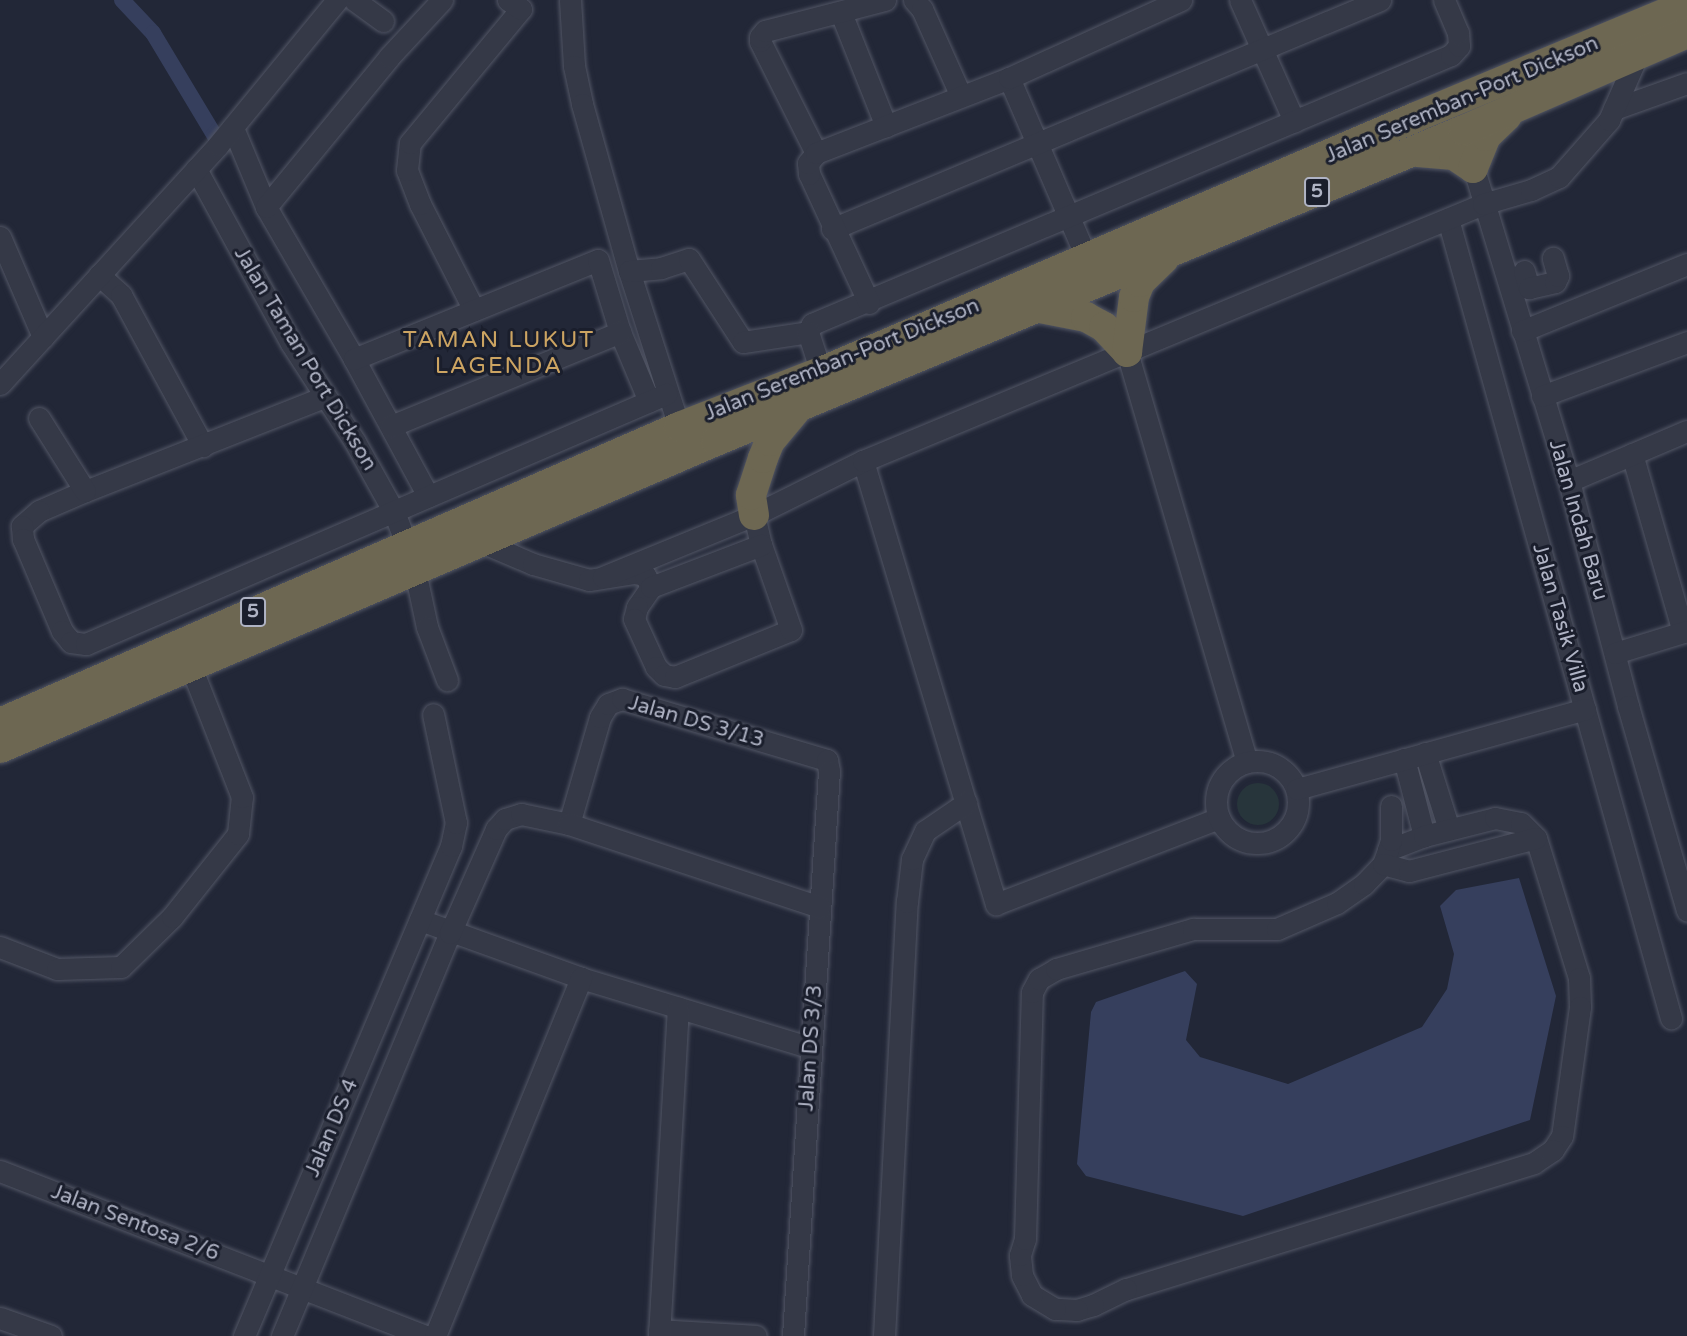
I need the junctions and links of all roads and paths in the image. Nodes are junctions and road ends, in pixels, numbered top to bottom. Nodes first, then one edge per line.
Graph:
1 (337, 0) edge
2 (354, 0) edge
3 (442, 0) edge
4 (570, 0) edge
5 (885, 0) edge
6 (914, 0) edge
7 (1181, 0) edge
8 (1240, 0) edge
9 (1380, 0) edge
10 (1444, 0) edge
11 (1687, 4) edge
12 (515, 5) edge
13 (841, 13) junction
14 (383, 21) dead end
15 (1687, 33) edge
16 (1260, 50) junction
17 (1638, 54) junction
18 (1009, 78) junction
19 (1499, 83) junction
20 (1687, 83) edge
21 (961, 96) junction
22 (1521, 106) junction
23 (1614, 109) junction
24 (1416, 117) junction
25 (1294, 121) junction
26 (886, 126) junction
27 (233, 128) junction
28 (1464, 130) junction
29 (1037, 143) junction
30 (1411, 152) junction
31 (816, 153) junction
32 (198, 166) junction
33 (1473, 168) junction
34 (1483, 204) junction
35 (266, 207) junction
36 (1068, 215) junction
37 (1448, 219) junction
38 (832, 229) junction
39 (0, 237) edge
40 (1170, 254) junction
41 (1552, 258) dead end
42 (1087, 259) junction
43 (1687, 264) edge
44 (1131, 270) junction
45 (629, 271) junction
46 (1524, 271) dead end
47 (99, 275) junction
48 (1551, 283) junction
49 (1072, 294) junction
50 (869, 303) junction
51 (1040, 308) junction
52 (474, 310) junction
53 (1560, 316) junction
54 (1522, 331) junction
55 (620, 332) junction
56 (808, 332) junction
57 (43, 337) junction
58 (1687, 342) edge
59 (1127, 352) junction
60 (354, 359) junction
61 (821, 372) junction
62 (0, 384) edge
63 (1542, 396) junction
64 (324, 397) junction
65 (658, 398) junction
66 (797, 408) junction
67 (39, 418) dead end
68 (391, 426) junction
69 (679, 427) junction
70 (1687, 431) edge
71 (716, 441) junction
72 (203, 446) junction
73 (1632, 454) junction
74 (673, 459) junction
75 (863, 461) junction
76 (1569, 481) junction
77 (85, 491) junction
78 (428, 496) junction
79 (394, 512) junction
80 (754, 515) junction
81 (484, 543) junction
82 (761, 545) junction
83 (413, 564) junction
84 (603, 577) junction
85 (651, 587) junction
86 (1685, 631) edge
87 (86, 644) junction
88 (1615, 653) junction
89 (190, 664) junction
90 (99, 679) junction
91 (447, 680) dead end
92 (1585, 709) junction
93 (433, 714) dead end
94 (0, 723) edge
95 (0, 747) edge
96 (1426, 754) junction
97 (1404, 759) junction
98 (827, 760) joint
99 (1247, 762) junction
100 (1297, 789) junction
101 (966, 803) junction
102 (1391, 806) dead end
103 (1219, 818) junction
104 (569, 824) junction
105 (1449, 829) junction
106 (1424, 836) junction
107 (1536, 838) junction
108 (1385, 857) junction
109 (1682, 874) edge
110 (820, 906) junction
111 (1687, 911) edge
112 (420, 920) junction
113 (450, 933) junction
114 (0, 947) edge
115 (581, 978) junction
116 (678, 1008) junction
117 (1671, 1018) dead end
118 (811, 1048) junction
119 (0, 1171) edge
120 (270, 1275) junction
121 (302, 1288) junction
122 (0, 1318) edge
123 (659, 1333) edge
124 (51, 1336) edge
125 (244, 1336) edge
126 (282, 1336) edge
127 (426, 1336) edge
128 (435, 1336) edge
129 (756, 1336) edge
130 (793, 1336) edge
131 (884, 1336) edge

1 - 27 street
2 - 14 street
3 - 35 street
4 - 45 street
5 - 13 street
6 - 21 street
7 - 18 street
8 - 16 street
9 - 16 street
10 - 25 street
11 - 19 highway, Jalan Seremban-Port Dickson / 5
12 - 52 street
13 - 26 street
13 - 31 street
15 - 17 highway, Jalan Seremban-Port Dickson / 5
16 - 25 street
16 - 29 street
17 - 22 highway, Jalan Seremban-Port Dickson / 5
17 - 23 street
18 - 21 street
18 - 29 street
19 - 24 highway, Jalan Seremban-Port Dickson / 5
19 - 28 highway
20 - 23 street
21 - 26 street
22 - 28 highway, Jalan Seremban-Port Dickson / 5
22 - 33 highway
23 - 34 street
24 - 28 highway
24 - 42 highway, Jalan Seremban-Port Dickson / 5
25 - 36 street
26 - 31 street
27 - 32 street
27 - 35 street
28 - 30 highway, Jalan Seremban-Port Dickson / 5
28 - 33 street, Jalan Indah Baru
29 - 36 street
29 - 38 street
30 - 33 highway
30 - 40 highway, Jalan Seremban-Port Dickson / 5
31 - 38 street
32 - 47 street
32 - 64 street, Jalan Taman Port Dickson
33 - 34 street, Jalan Indah Baru
34 - 37 street
34 - 54 street, Jalan Indah Baru
35 - 60 street
36 - 42 street
36 - 50 street
37 - 59 street
37 - 92 street, Jalan Tasik Villa
38 - 50 street
39 - 57 street
40 - 44 highway, Jalan Seremban-Port Dickson / 5
40 - 59 highway
41 - 48 street
42 - 44 highway
42 - 49 highway
42 - 61 highway, Jalan Seremban-Port Dickson / 5
43 - 53 street
44 - 49 highway, Jalan Seremban-Port Dickson / 5
45 - 56 street
45 - 65 street
46 - 48 street
47 - 57 street
47 - 72 street
48 - 53 street
49 - 51 highway, Jalan Seremban-Port Dickson / 5
50 - 56 street
51 - 59 highway
51 - 66 highway, Jalan Seremban-Port Dickson / 5
52 - 55 street
52 - 60 street
53 - 54 street
54 - 63 street, Jalan Indah Baru
55 - 65 street
55 - 68 street
56 - 61 street
57 - 62 street
58 - 63 street
59 - 75 street
59 - 99 street
60 - 68 street
61 - 69 highway, Jalan Seremban-Port Dickson / 5
63 - 76 street, Jalan Indah Baru
64 - 72 street
64 - 79 street, Jalan Taman Port Dickson
65 - 69 street
65 - 78 street
66 - 71 highway, Jalan Seremban-Port Dickson / 5
66 - 80 highway
67 - 77 street
68 - 78 street
69 - 71 highway
69 - 74 highway
69 - 83 highway, Jalan Seremban-Port Dickson / 5
70 - 73 street
71 - 74 highway, Jalan Seremban-Port Dickson / 5
72 - 77 street
73 - 76 street
73 - 86 street
74 - 81 highway, Jalan Seremban-Port Dickson / 5
75 - 80 street
75 - 101 street
76 - 88 street, Jalan Indah Baru
77 - 87 street
78 - 79 street
79 - 83 street, Jalan Taman Port Dickson
79 - 87 street
80 - 82 street
80 - 84 street
81 - 83 highway, Jalan Seremban-Port Dickson / 5
81 - 84 street
82 - 85 street
82 - 85 street
83 - 89 highway, Jalan Seremban-Port Dickson / 5
83 - 90 highway, Jalan Seremban-Port Dickson / 5
83 - 91 street, Jalan Taman Port Dickson
84 - 85 street
86 - 88 street
87 - 90 street
88 - 109 street, Jalan Indah Baru
89 - 95 highway, Jalan Seremban-Port Dickson / 5
89 - 114 street
90 - 94 highway, Jalan Seremban-Port Dickson / 5
92 - 96 street
92 - 117 street, Jalan Tasik Villa
93 - 112 street, Jalan DS 4
96 - 97 street
96 - 105 street
97 - 100 street
97 - 106 street
98 - 104 street, Jalan DS 3/13
98 - 110 street, Jalan DS 3/3
99 - 100 street
99 - 103 street
100 - 103 street
101 - 103 street
101 - 131 street
102 - 108 street
104 - 110 street, Jalan DS 4
104 - 113 street, Jalan DS 4
105 - 106 street
105 - 107 street
106 - 108 street
107 - 108 street
107 - 108 street
109 - 111 street, Jalan Indah Baru
110 - 118 street, Jalan DS 3/3
112 - 113 street
112 - 120 street, Jalan DS 4
113 - 115 street
113 - 121 street, Jalan DS 4
115 - 116 street
115 - 128 street
116 - 118 street
116 - 123 street
118 - 130 street, Jalan DS 3/3
119 - 120 street, Jalan Sentosa 2/6
120 - 121 street, Jalan Sentosa 2/6
120 - 125 street, Jalan DS 4
121 - 126 street, Jalan DS 4
121 - 127 street, Jalan Sentosa 2/6
122 - 124 street
123 - 129 street

